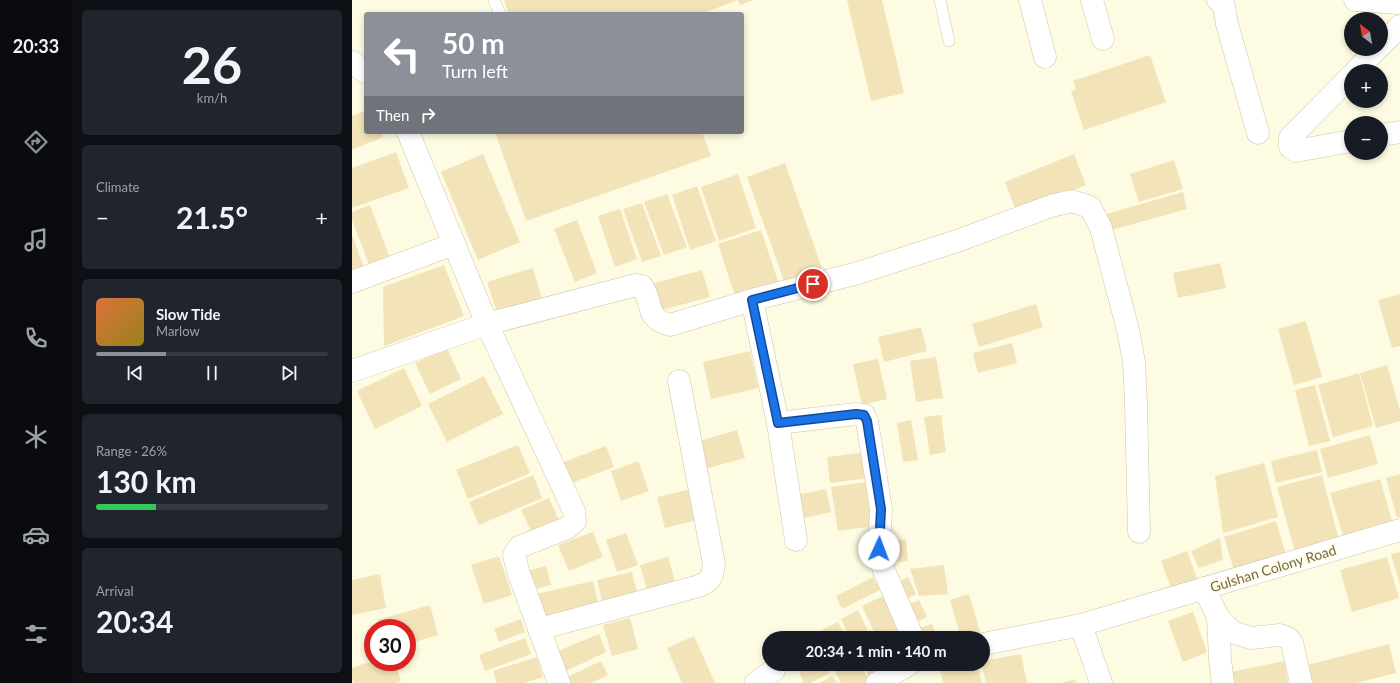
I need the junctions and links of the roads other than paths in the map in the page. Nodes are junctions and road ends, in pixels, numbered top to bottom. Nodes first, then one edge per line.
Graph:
1 (494, 0) edge
2 (940, 0) edge
3 (1030, 0) edge
4 (1092, 0) edge
5 (1218, 0) edge
6 (1355, 0) edge
7 (1400, 3) edge
8 (499, 12) edge
9 (1400, 26) edge
10 (1388, 38) edge
11 (1103, 39) dead end
12 (949, 41) dead end
13 (1370, 56) edge
14 (1045, 57) dead end
15 (352, 62) edge
16 (1363, 64) edge
17 (364, 71) edge
18 (1344, 83) edge
19 (1400, 132) edge
20 (1258, 133) dead end
21 (409, 134) edge
22 (1388, 134) edge
23 (1344, 142) edge
24 (454, 244) junction
25 (352, 282) edge
26 (752, 300) junction
27 (487, 324) junction
28 (352, 371) edge
29 (679, 381) dead end
30 (778, 423) junction
31 (1400, 530) edge
32 (1138, 532) dead end
33 (796, 540) dead end
34 (1204, 588) junction
35 (1218, 617) junction
36 (1081, 625) junction
37 (539, 629) junction
38 (910, 631) edge
39 (990, 643) edge
40 (773, 671) edge
41 (898, 671) edge
42 (559, 683) edge
43 (756, 683) edge
44 (877, 683) edge
45 (1101, 683) edge
46 (1223, 683) edge
47 (1301, 683) edge

1 - 8 lane
2 - 12 lane
3 - 14 street
4 - 11 street
5 - 20 street
6 - 7 street
9 - 10 street
13 - 16 street
15 - 17 street
18 - 23 street
19 - 22 street
21 - 24 street
24 - 25 street
24 - 27 street
26 - 27 street
26 - 30 street
26 - 32 street
27 - 28 street
27 - 37 street
29 - 37 street
30 - 33 street
30 - 38 street
31 - 34 street, Gulshan Colony Road
34 - 35 street, Gulshan Colony Road
34 - 36 street
35 - 46 street
35 - 47 street, Gulshan Colony Road
36 - 39 street
36 - 45 street
37 - 42 street
40 - 43 street
41 - 44 street

